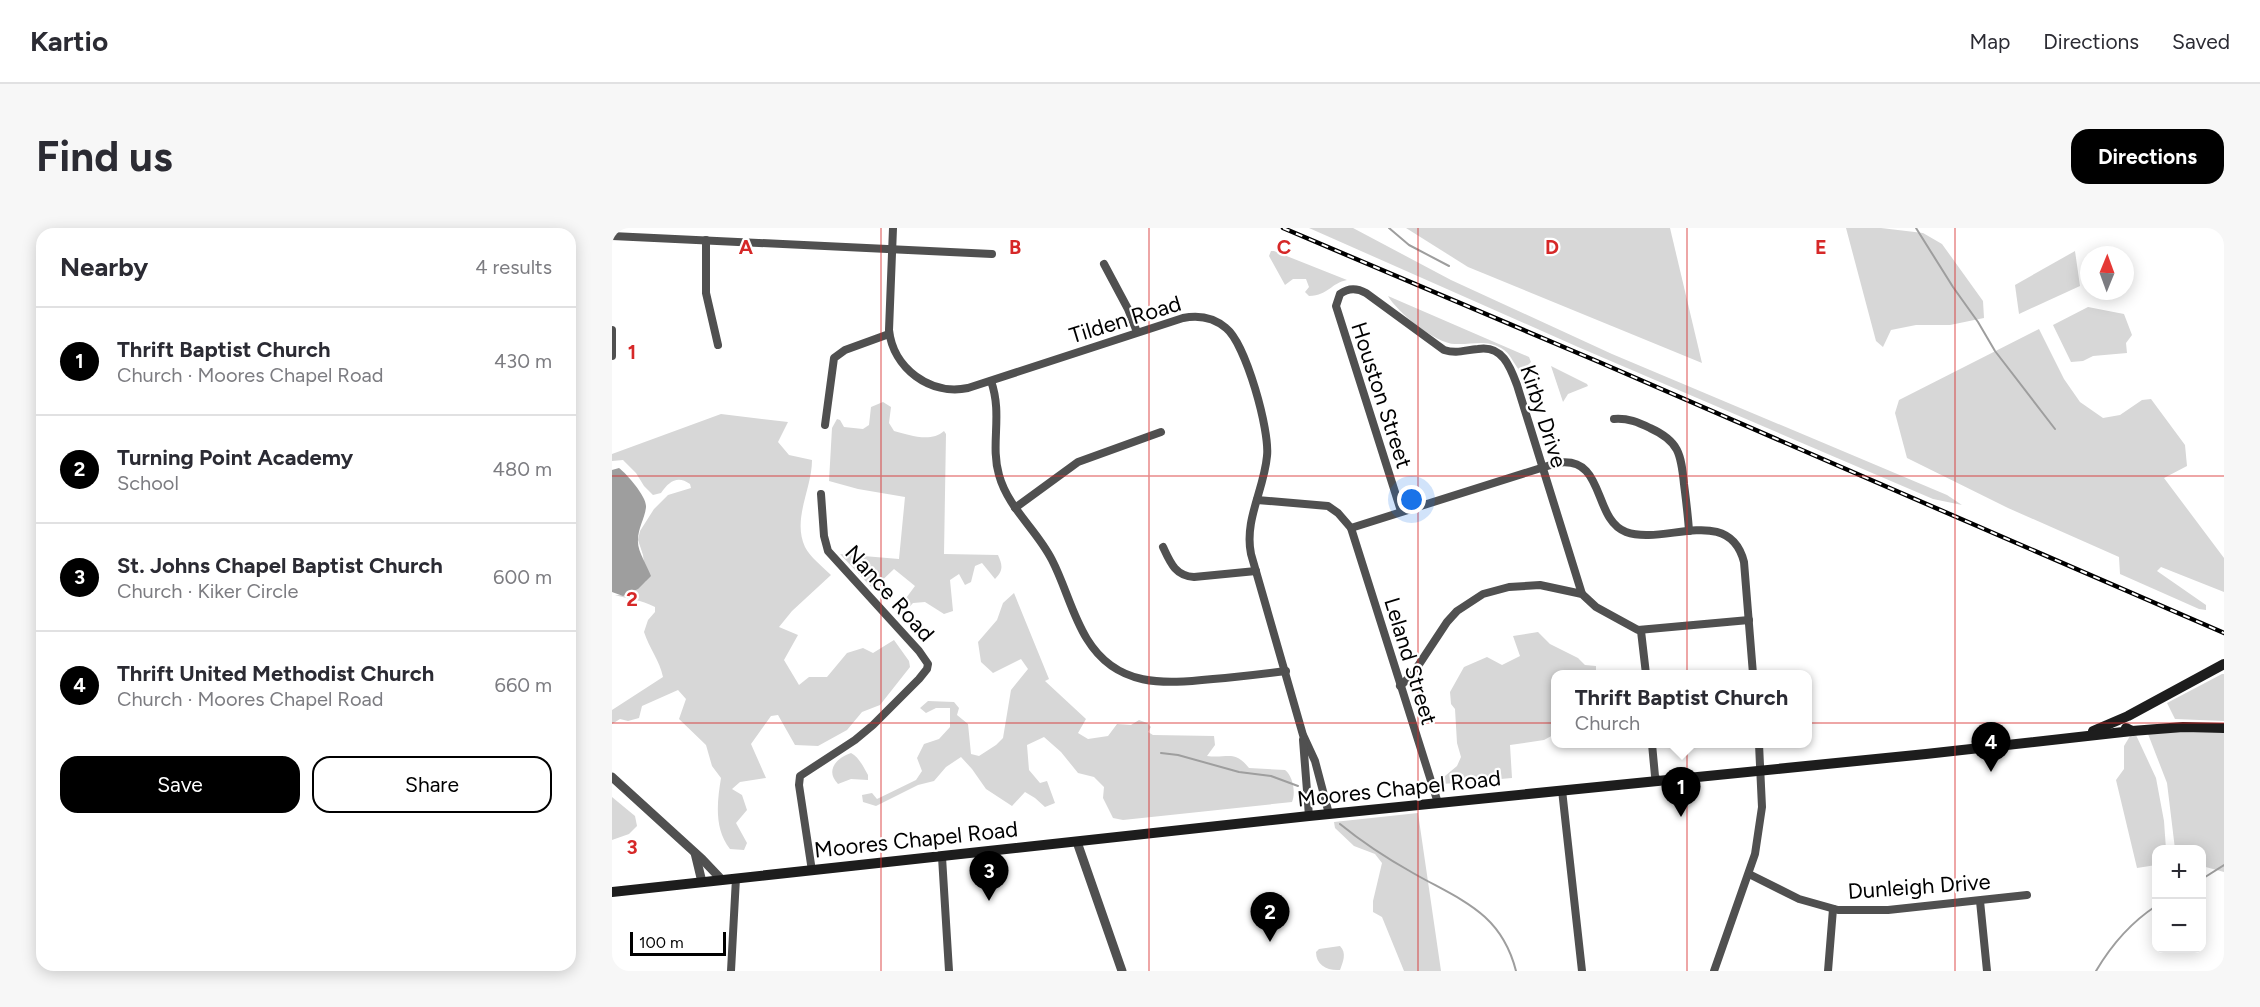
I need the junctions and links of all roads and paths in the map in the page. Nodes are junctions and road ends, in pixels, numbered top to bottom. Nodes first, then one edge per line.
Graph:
1 (893, 228) edge
2 (612, 236) edge
3 (706, 240) junction
4 (892, 249) junction
5 (992, 254) dead end
6 (1104, 264) dead end
7 (1344, 291) joint
8 (612, 330) edge
9 (1137, 332) junction
10 (889, 334) junction
11 (718, 345) dead end
12 (612, 356) edge
13 (991, 381) junction
14 (1614, 419) dead end
15 (825, 425) dead end
16 (1161, 432) dead end
17 (1543, 467) junction
18 (821, 494) dead end
19 (1257, 500) junction
20 (1015, 508) junction
21 (1401, 511) junction
22 (1351, 528) junction
23 (1689, 531) junction
24 (1163, 547) dead end
25 (1256, 571) junction
26 (1582, 594) junction
27 (1749, 620) junction
28 (1641, 631) junction
29 (2224, 664) edge
30 (1286, 670) junction
31 (1645, 670) edge
32 (1753, 670) edge
33 (1400, 686) junction
34 (2121, 719) junction
35 (2224, 728) edge
36 (2132, 731) junction
37 (1303, 735) junction
38 (2082, 735) junction
39 (1652, 748) edge
40 (1759, 748) edge
41 (1762, 771) junction
42 (612, 777) edge
43 (1658, 781) junction
44 (1562, 790) junction
45 (1438, 803) junction
46 (1329, 814) junction
47 (1309, 816) junction
48 (1077, 842) junction
49 (694, 853) junction
50 (942, 856) junction
51 (812, 870) junction
52 (1749, 874) junction
53 (736, 878) junction
54 (721, 879) junction
55 (702, 882) junction
56 (612, 892) edge
57 (2027, 895) dead end
58 (1980, 900) junction
59 (1833, 909) junction
60 (731, 971) edge
61 (949, 971) edge
62 (1122, 971) edge
63 (1582, 971) edge
64 (1714, 971) edge
65 (1828, 971) edge
66 (1987, 971) edge

1 - 4 street, Tilden Road
2 - 3 street
3 - 4 street
3 - 11 street
4 - 5 street
4 - 10 street, Tilden Road
6 - 9 street
7 - 17 street, Kirby Drive
7 - 21 street, Houston Street
8 - 12 street
9 - 13 street, Tilden Road
9 - 19 street, Tilden Road
10 - 13 street, Tilden Road
10 - 15 street
13 - 20 street
14 - 23 street
16 - 20 street
17 - 21 street
17 - 23 street
17 - 26 street, Kirby Drive
18 - 51 street, Nance Road
19 - 22 street
19 - 25 street, Tilden Road
20 - 30 street
21 - 22 street
22 - 33 street, Leland Street
23 - 27 street
24 - 25 street
25 - 30 street, Tilden Road
26 - 28 street
26 - 33 street
27 - 28 street
27 - 32 street
28 - 31 street
29 - 34 main road
30 - 37 street, Tilden Road
33 - 45 street, Leland Street
34 - 36 main road
34 - 38 main road
35 - 36 main road
36 - 38 main road
37 - 46 street, Tilden Road
37 - 47 street, Tilden Road
38 - 41 main road, Moores Chapel Road
39 - 43 street
40 - 41 street
41 - 43 main road, Moores Chapel Road
41 - 52 street
42 - 49 street
43 - 44 main road, Moores Chapel Road
44 - 45 main road, Moores Chapel Road
44 - 63 street
45 - 46 main road, Moores Chapel Road
46 - 47 main road, Moores Chapel Road
47 - 48 main road, Moores Chapel Road
48 - 50 main road, Moores Chapel Road
48 - 62 street
49 - 54 street
49 - 55 street
50 - 51 main road, Moores Chapel Road
50 - 61 street
51 - 53 main road, Moores Chapel Road
52 - 59 street, Dunleigh Drive
52 - 64 street
53 - 54 main road, Moores Chapel Road
53 - 60 street
54 - 55 main road, Moores Chapel Road
55 - 56 main road, Moores Chapel Road
57 - 58 street, Dunleigh Drive
58 - 59 street, Dunleigh Drive
58 - 66 street
59 - 65 street

